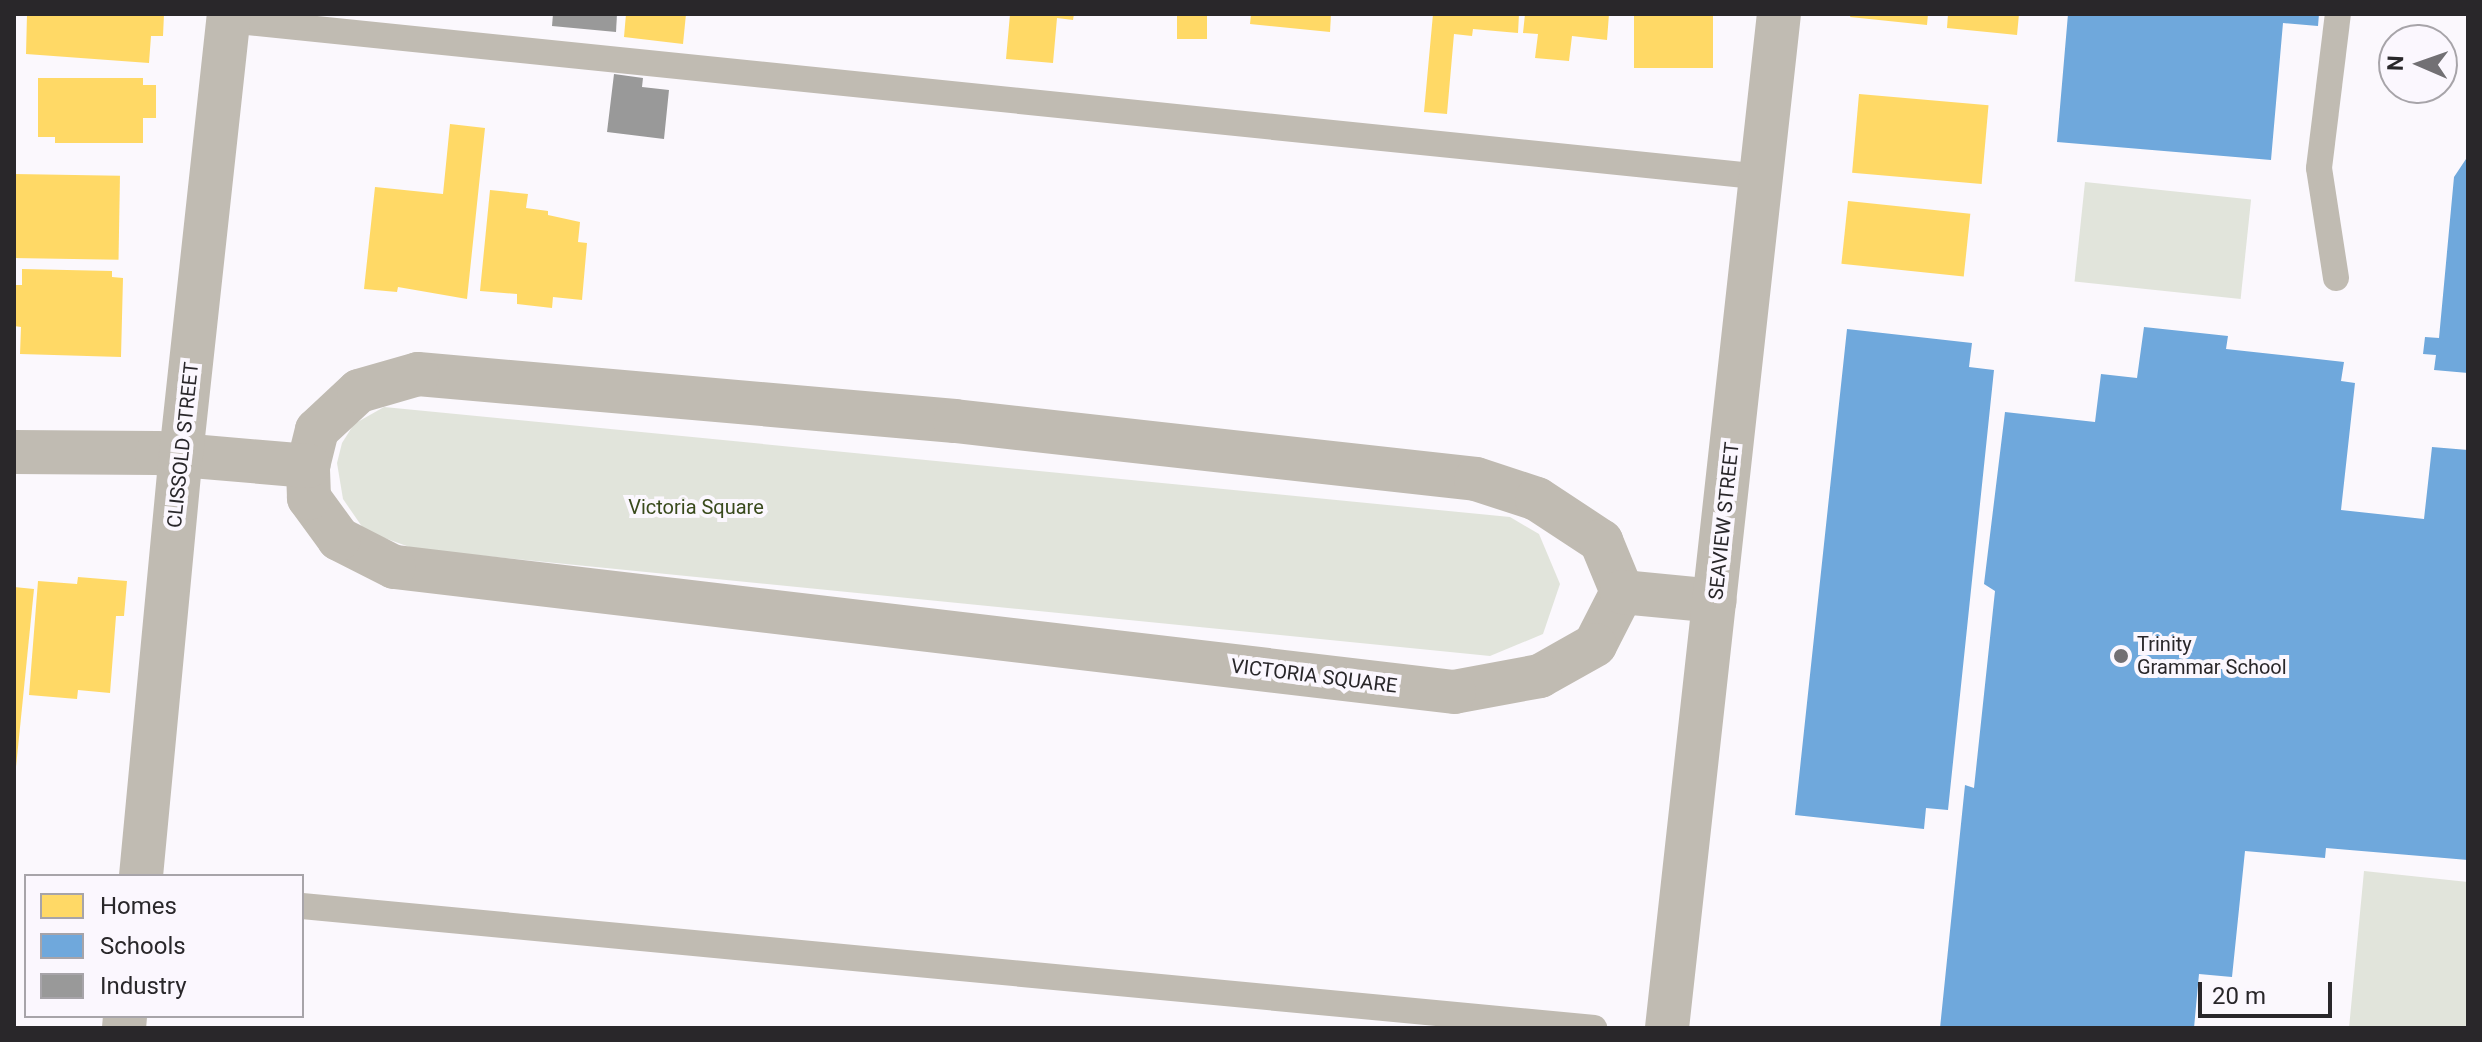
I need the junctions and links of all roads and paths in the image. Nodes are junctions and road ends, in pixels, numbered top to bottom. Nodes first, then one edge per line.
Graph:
1 (1779, 14) edge
2 (2338, 14) edge
3 (228, 17) edge
4 (1762, 177) junction
5 (2336, 278) dead end
6 (14, 452) edge
7 (181, 455) junction
8 (308, 466) junction
9 (1622, 592) junction
10 (1715, 601) junction
11 (141, 874) edge
12 (304, 906) edge
13 (1594, 1028) edge
14 (1667, 1028) edge

1 - 4 street, SEAVIEW STREET
2 - 5 lane
3 - 4 lane
3 - 7 street, CLISSOLD STREET
4 - 10 street, SEAVIEW STREET
6 - 7 street
7 - 8 street
7 - 11 street, CLISSOLD STREET
8 - 9 street, VICTORIA SQUARE
8 - 9 street, VICTORIA SQUARE
9 - 10 street
10 - 14 street, SEAVIEW STREET
12 - 13 lane

